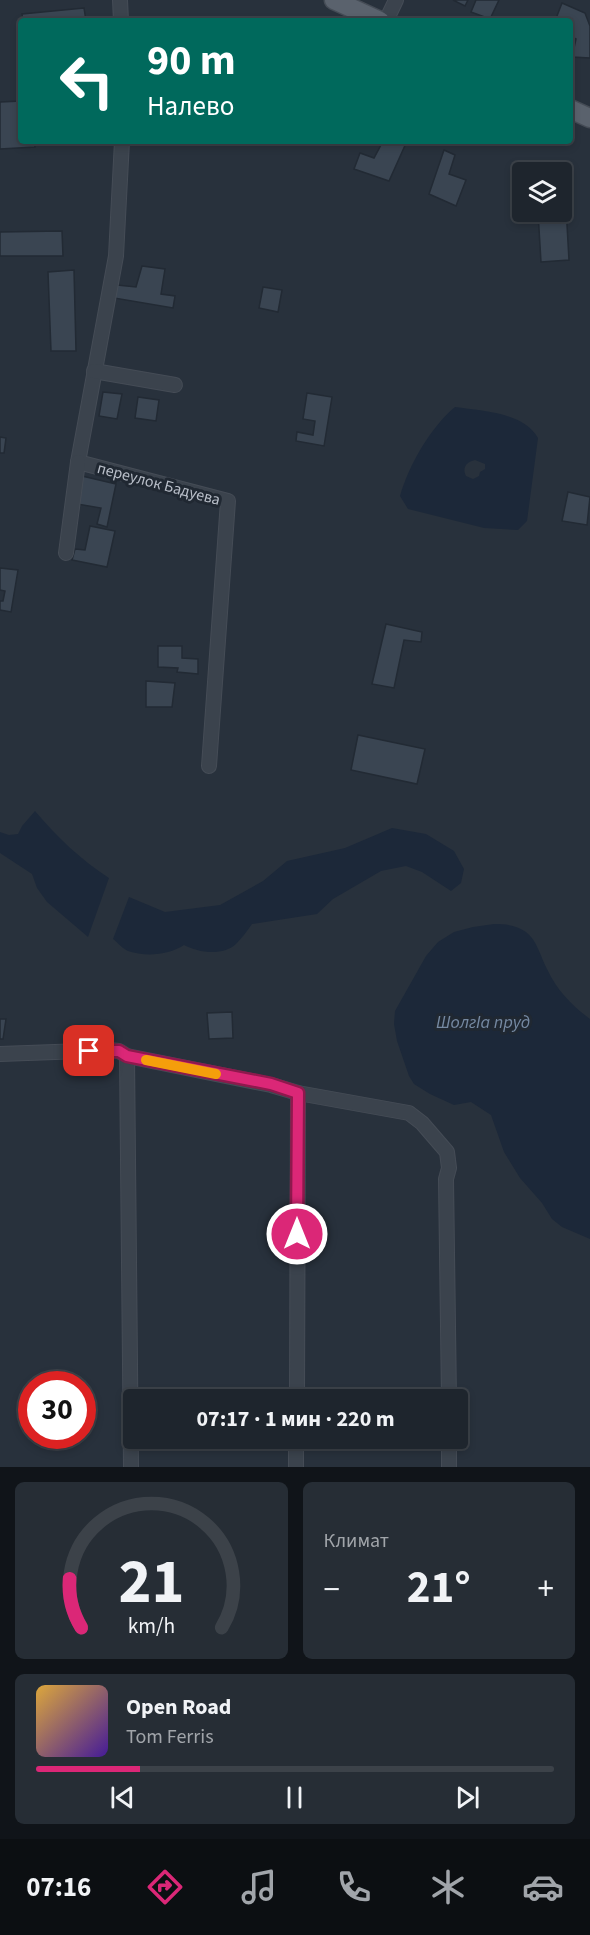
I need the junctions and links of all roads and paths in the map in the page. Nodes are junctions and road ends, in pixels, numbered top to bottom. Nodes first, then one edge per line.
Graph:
1 (120, 0) edge
2 (334, 0) edge
3 (396, 0) edge
4 (121, 18) edge
5 (373, 18) edge
6 (387, 18) edge
7 (573, 110) edge
8 (590, 118) edge
9 (122, 144) edge
10 (94, 371) junction
11 (175, 385) dead end
12 (78, 462) junction
13 (66, 553) dead end
14 (209, 766) dead end
15 (0, 1054) edge
16 (127, 1056) junction
17 (298, 1093) junction
18 (297, 1389) edge
19 (449, 1389) edge
20 (296, 1449) edge
21 (449, 1449) edge
22 (131, 1467) edge
23 (296, 1467) edge
24 (449, 1467) edge

1 - 4 street
2 - 5 main road
3 - 6 street
7 - 8 main road
9 - 10 street, переулок Бадуева
10 - 11 street
10 - 12 street, переулок Бадуева
12 - 13 street
12 - 14 street, переулок Бадуева
15 - 16 street
16 - 17 street
16 - 22 street
17 - 18 street
17 - 19 street
20 - 23 street
21 - 24 street

